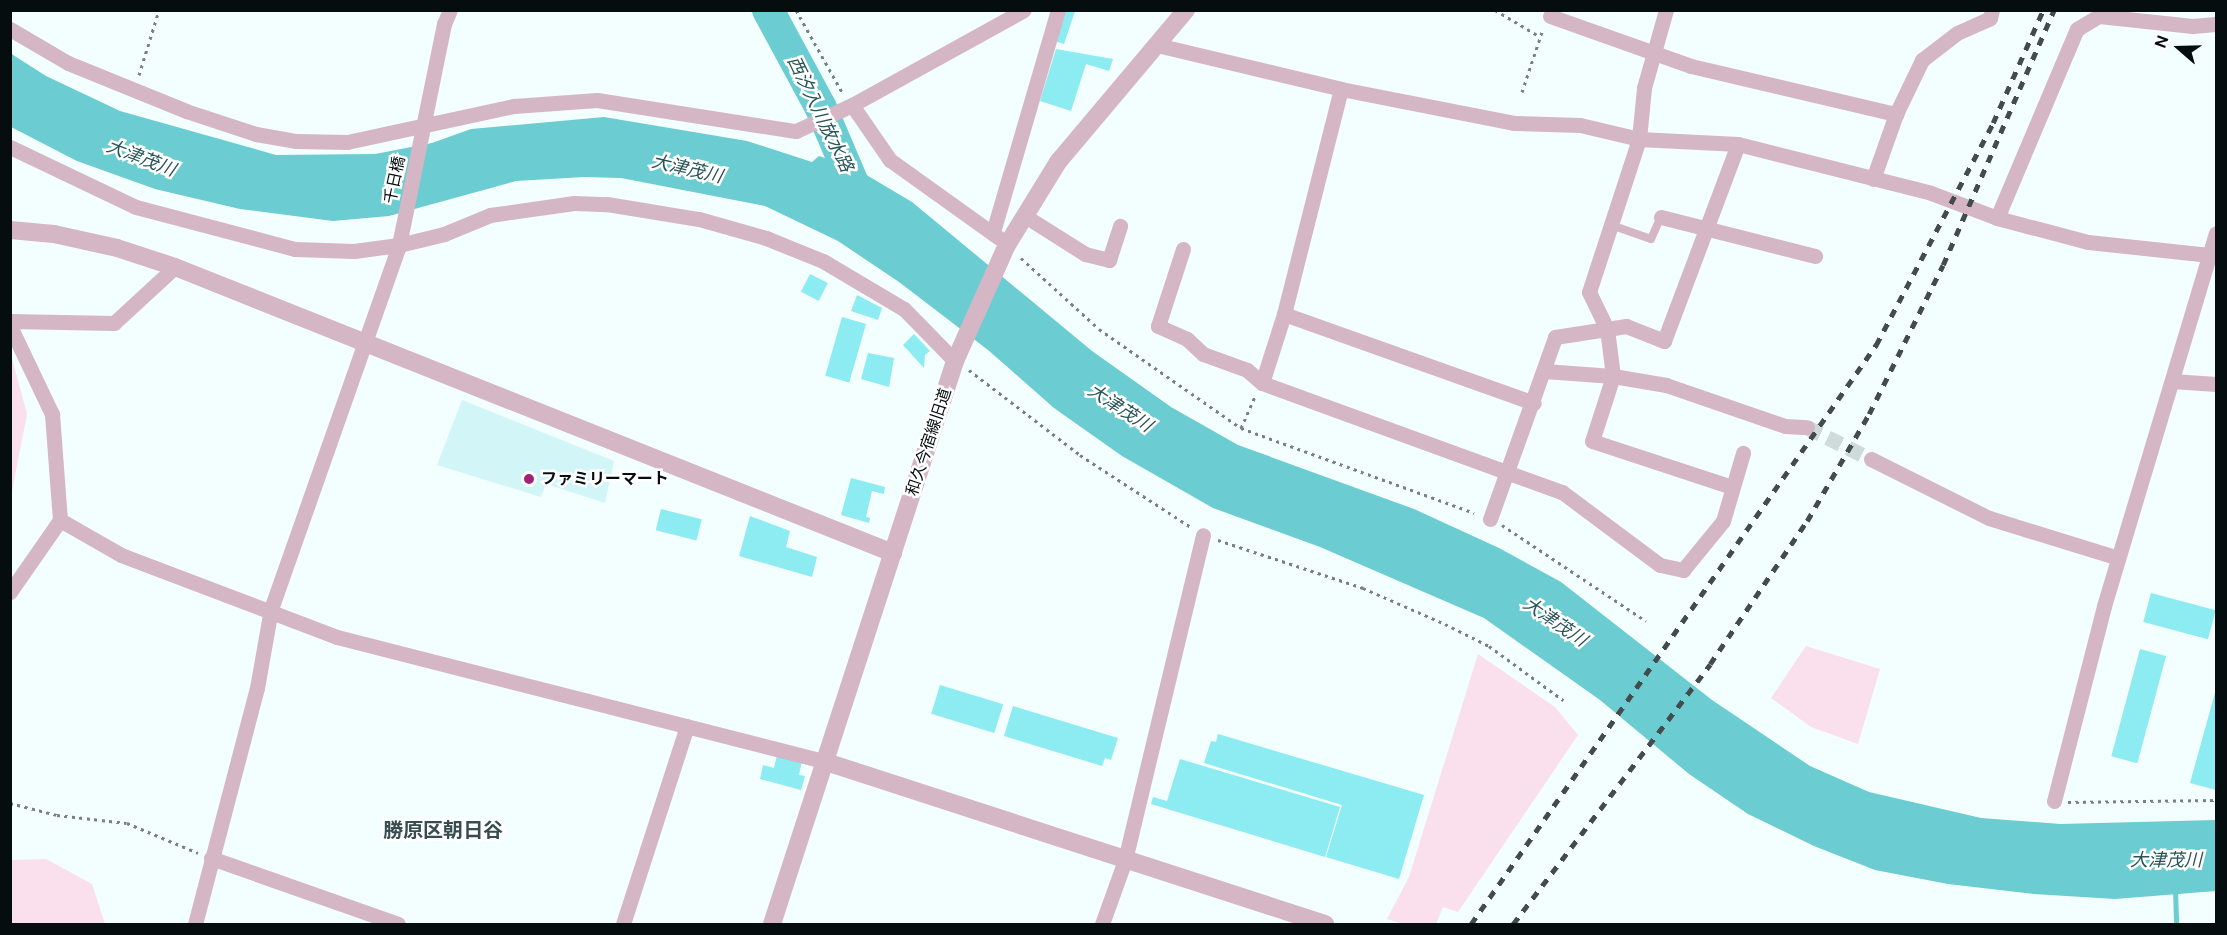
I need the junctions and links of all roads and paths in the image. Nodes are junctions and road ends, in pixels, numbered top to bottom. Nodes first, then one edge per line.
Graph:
1 (159, 10) edge
2 (450, 10) edge
3 (796, 10) edge
4 (1024, 10) edge
5 (1058, 10) edge
6 (1186, 10) edge
7 (1495, 10) edge
8 (1666, 10) edge
9 (1992, 10) edge
10 (1550, 16) joint
11 (2217, 24) edge
12 (10, 29) edge
13 (1539, 36) junction
14 (1156, 45) junction
15 (1653, 54) junction
16 (1341, 89) junction
17 (133, 90) junction
18 (1521, 92) dead end
19 (852, 105) junction
20 (1896, 114) junction
21 (426, 123) junction
22 (1640, 139) junction
23 (1738, 144) junction
24 (10, 147) edge
25 (1873, 178) junction
26 (1024, 216) junction
27 (1661, 217) joint
28 (1997, 218) junction
29 (1611, 225) junction
30 (1120, 226) dead end
31 (1708, 229) junction
32 (10, 230) edge
33 (993, 232) junction
34 (2217, 233) edge
35 (399, 245) junction
36 (1006, 245) junction
37 (1184, 249) dead end
38 (2209, 255) junction
39 (1815, 256) dead end
40 (175, 267) junction
41 (1284, 314) junction
42 (10, 323) edge
43 (1607, 329) junction
44 (366, 342) junction
45 (955, 361) junction
46 (1544, 371) junction
47 (1613, 376) junction
48 (2172, 381) junction
49 (1262, 383) junction
50 (2217, 384) edge
51 (1534, 403) junction
52 (1807, 427) tunnel mouth
53 (1241, 428) junction
54 (1743, 453) dead end
55 (1871, 459) tunnel mouth
56 (1505, 474) junction
57 (1732, 487) junction
58 (1490, 519) junction
59 (60, 520) junction
60 (1203, 535) junction
61 (893, 553) junction
62 (2118, 558) junction
63 (10, 592) edge
64 (271, 609) junction
65 (1646, 621) dead end
66 (1563, 700) dead end
67 (687, 726) junction
68 (823, 761) junction
69 (2217, 800) edge
70 (2054, 801) joint
71 (10, 802) edge
72 (211, 858) junction
73 (1125, 860) junction
74 (195, 924) edge
75 (398, 924) edge
76 (623, 924) edge
77 (772, 924) edge
78 (1102, 924) edge
79 (1325, 924) edge

1 - 17 path
2 - 21 street, 千日橋
3 - 19 path
4 - 19 street
5 - 33 street
6 - 14 street, 和久今宿線旧道
7 - 13 path
8 - 15 street
9 - 20 street
10 - 13 path
10 - 15 street
11 - 28 street
12 - 17 street
13 - 18 path
14 - 16 street
14 - 26 street, 和久今宿線旧道
15 - 20 street
15 - 22 street
16 - 22 street
16 - 41 street
17 - 21 street
19 - 21 street
19 - 33 street
20 - 25 street
21 - 35 street, 千日橋
22 - 23 street
22 - 29 street
23 - 25 street
23 - 31 street
24 - 35 street
25 - 28 street
26 - 30 street
26 - 36 street, 和久今宿線旧道
27 - 29 lane
27 - 31 street
28 - 38 street
29 - 43 street
31 - 39 street
31 - 43 street
32 - 40 street
33 - 36 street
34 - 38 street
35 - 44 street, 千日橋
35 - 45 street
36 - 45 street, 和久今宿線旧道
36 - 53 path
37 - 49 street
38 - 48 street
40 - 42 street
40 - 44 street
41 - 49 street
41 - 51 street
42 - 59 street
43 - 46 street
43 - 47 street
44 - 61 street
44 - 64 street, 千日橋
45 - 60 path
45 - 61 street, 和久今宿線旧道
46 - 47 street
46 - 51 street
47 - 52 street
47 - 57 street
48 - 50 street
48 - 62 street
49 - 53 path
49 - 56 street
51 - 56 street
53 - 58 path
54 - 57 street
55 - 62 street
56 - 57 street
56 - 58 street
58 - 65 path
59 - 63 street
59 - 64 street
60 - 66 path
60 - 73 street
61 - 68 street, 和久今宿線旧道
62 - 70 street
64 - 67 street
64 - 72 street, 千日橋
67 - 68 street
67 - 76 street
68 - 73 street
68 - 77 street, 和久今宿線旧道
69 - 70 path
71 - 72 path
72 - 74 street, 千日橋
72 - 75 street
73 - 78 street
73 - 79 street

